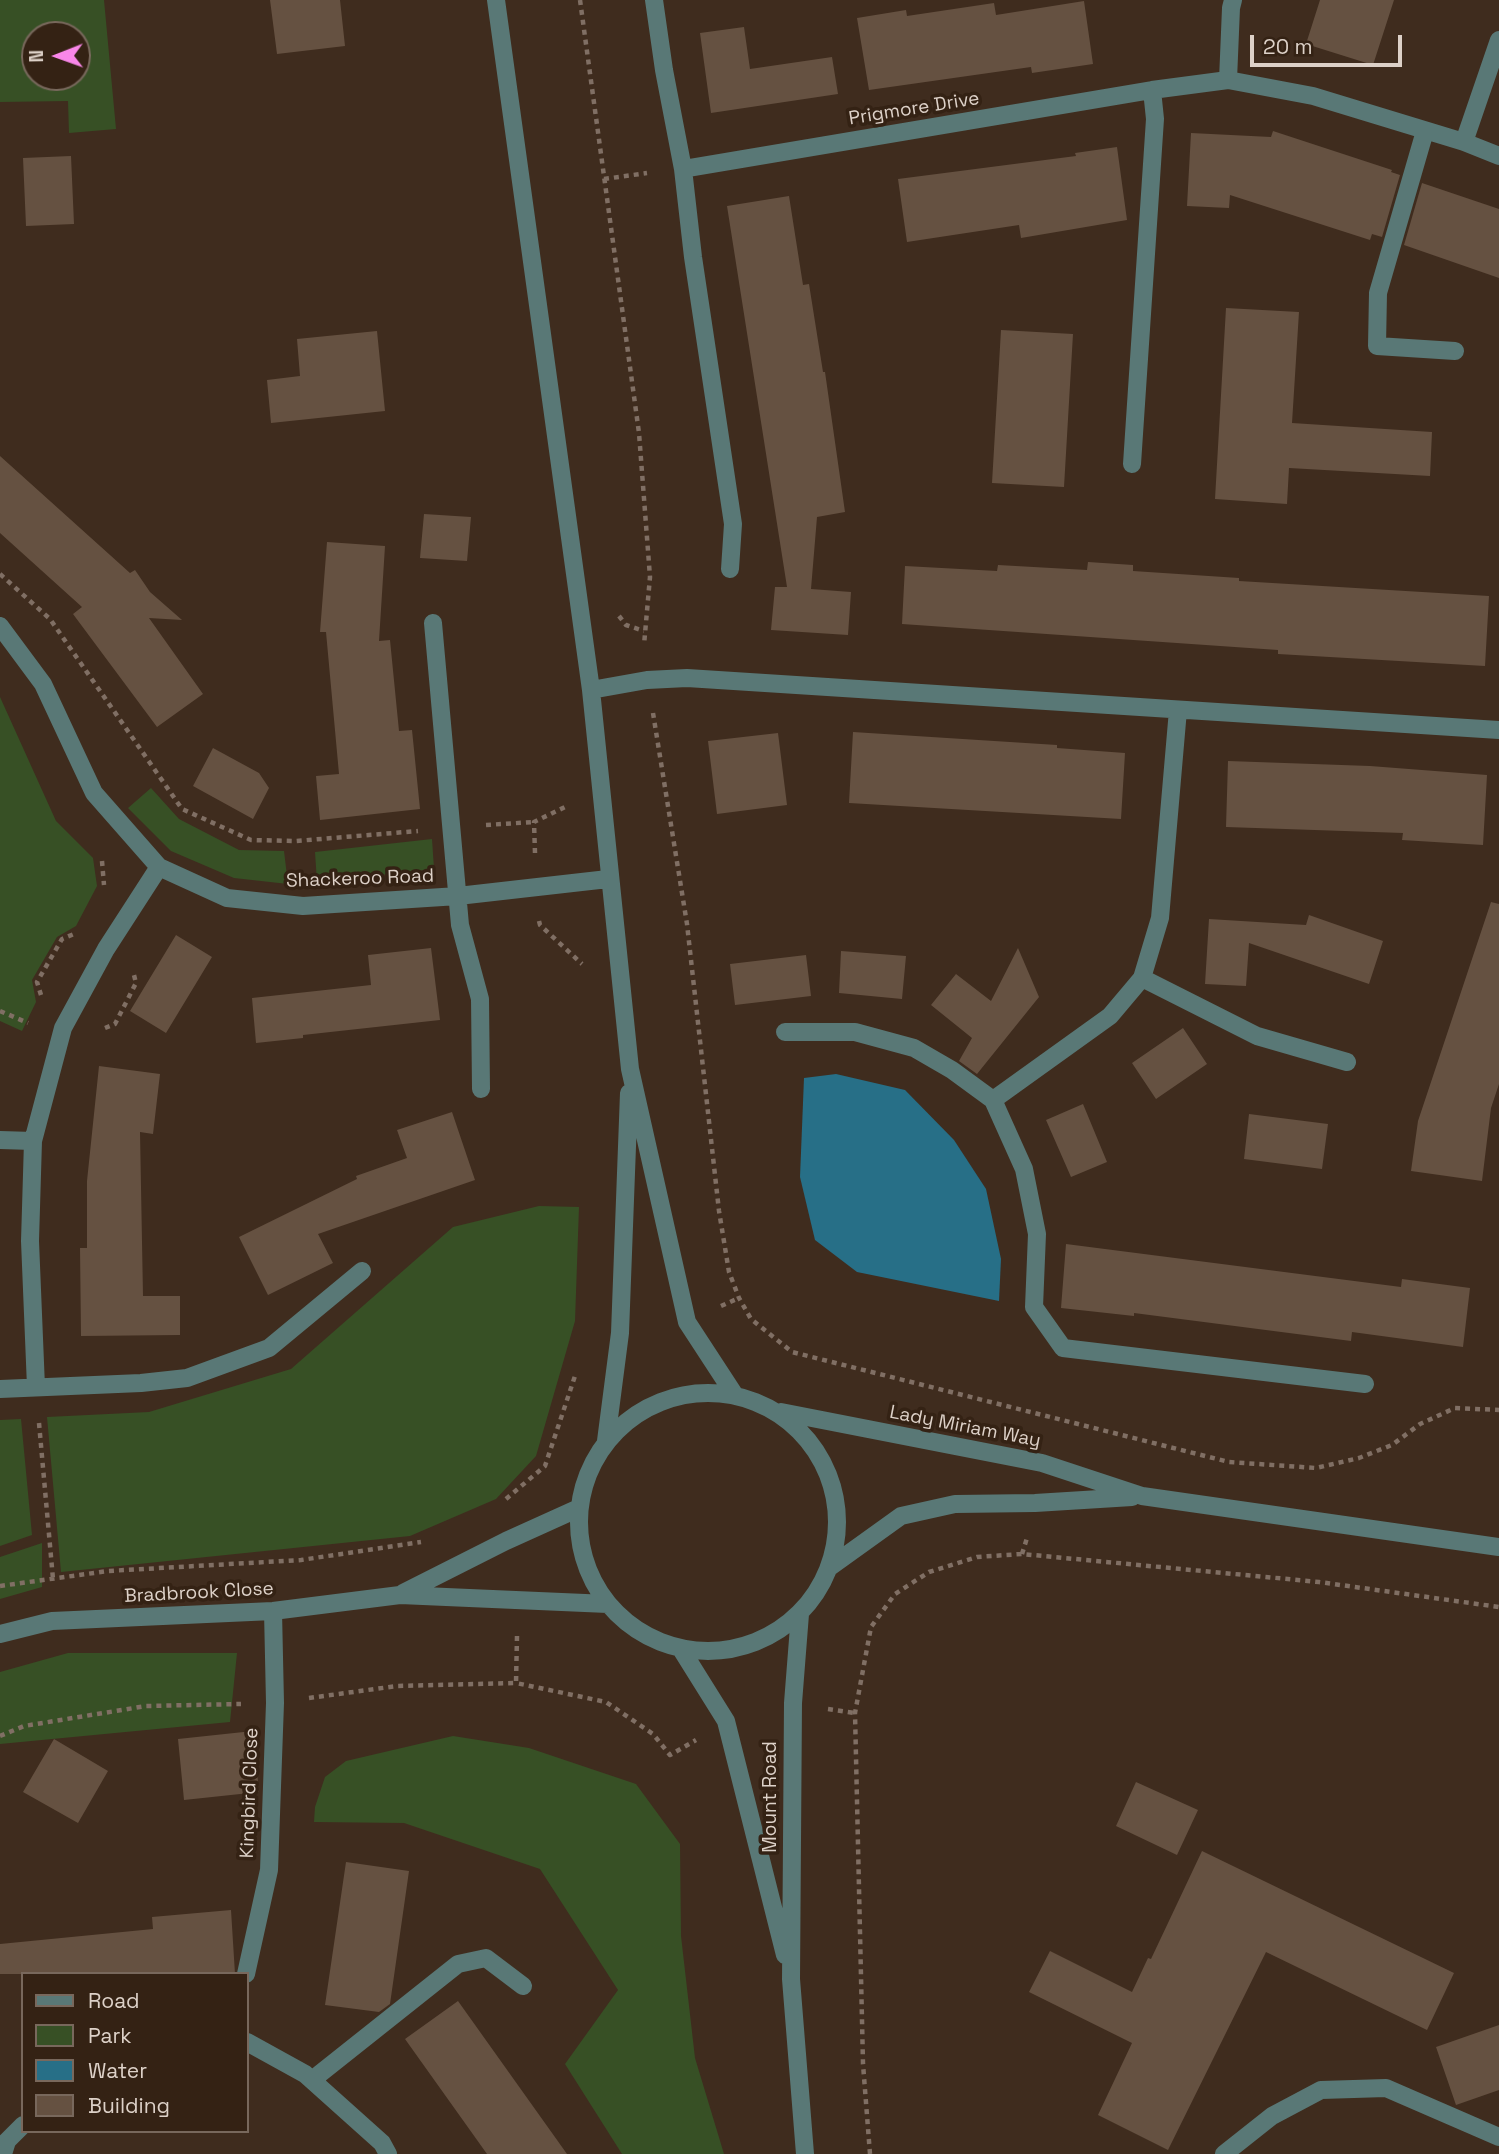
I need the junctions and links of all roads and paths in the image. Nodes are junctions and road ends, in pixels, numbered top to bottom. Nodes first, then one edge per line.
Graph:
1 (496, 0) edge
2 (580, 0) edge
3 (654, 0) edge
4 (1233, 0) edge
5 (1499, 40) edge
6 (1228, 80) junction
7 (1152, 90) junction
8 (1424, 131) junction
9 (1464, 142) junction
10 (1499, 156) edge
11 (683, 169) junction
12 (604, 179) junction
13 (1455, 351) dead end
14 (1132, 464) dead end
15 (730, 569) dead end
16 (0, 574) edge
17 (433, 623) dead end
18 (0, 626) edge
19 (644, 631) dead end
20 (591, 690) junction
21 (1178, 710) junction
22 (654, 723) dead end
23 (1499, 730) edge
24 (534, 822) dead end
25 (450, 828) junction
26 (159, 867) junction
27 (608, 879) junction
28 (458, 896) junction
29 (132, 966) dead end
30 (1142, 978) junction
31 (0, 1011) edge
32 (32, 1025) dead end
33 (102, 1029) dead end
34 (785, 1032) dead end
35 (1347, 1062) dead end
36 (630, 1069) junction
37 (481, 1089) dead end
38 (993, 1100) junction
39 (0, 1140) edge
40 (33, 1141) junction
41 (362, 1271) dead end
42 (579, 1366) dead end
43 (1365, 1384) dead end
44 (36, 1387) junction
45 (0, 1389) edge
46 (734, 1394) junction
47 (1499, 1410) edge
48 (777, 1412) junction
49 (606, 1441) junction
50 (1142, 1496) junction
51 (503, 1502) dead end
52 (579, 1508) junction
53 (422, 1542) dead end
54 (1499, 1547) edge
55 (830, 1567) junction
56 (53, 1579) junction
57 (0, 1586) edge
58 (400, 1595) junction
59 (608, 1604) junction
60 (1499, 1607) edge
61 (273, 1611) junction
62 (800, 1614) junction
63 (0, 1634) edge
64 (517, 1642) dead end
65 (681, 1649) junction
66 (702, 1736) dead end
67 (246, 1972) edge
68 (791, 1979) junction
69 (523, 1986) dead end
70 (248, 2043) edge
71 (312, 2080) junction
72 (21, 2127) edge
73 (1499, 2137) edge
74 (3, 2144) edge
75 (388, 2154) edge
76 (805, 2154) edge
77 (870, 2154) edge
78 (1224, 2154) edge

1 - 20 street
2 - 12 path
3 - 11 street
4 - 6 street
5 - 9 street
6 - 7 street, Prigmore Drive
6 - 8 street, Prigmore Drive
7 - 11 street, Prigmore Drive
7 - 14 street
8 - 9 street, Prigmore Drive
8 - 13 street
9 - 10 street, Prigmore Drive
11 - 12 path
11 - 15 street
12 - 19 path
16 - 25 path
17 - 25 street
18 - 26 street, Shackeroo Road
20 - 21 street
20 - 27 street
21 - 23 street
21 - 30 street
22 - 47 path
24 - 25 path
25 - 28 street
26 - 28 street, Shackeroo Road
26 - 40 street
27 - 28 street, Shackeroo Road
27 - 36 street
28 - 37 street
29 - 33 path
30 - 35 street
30 - 38 street
31 - 32 path
34 - 38 street
36 - 46 street
36 - 49 street
38 - 43 street
39 - 40 street
40 - 44 street
41 - 44 street
42 - 51 path
44 - 45 street
44 - 56 path
46 - 48 street
46 - 49 street
48 - 50 street, Lady Miriam Way
48 - 55 street
49 - 52 street
50 - 54 street, Lady Miriam Way
50 - 55 street, Lady Miriam Way
52 - 58 street, Bradbrook Close
52 - 59 street
53 - 56 path
55 - 62 street
56 - 57 path
58 - 59 street, Bradbrook Close
58 - 61 street, Bradbrook Close
59 - 65 street
60 - 77 path
61 - 63 street, Bradbrook Close
61 - 67 street, Kingbird Close
62 - 65 street
62 - 68 street, Mount Road
64 - 66 path
65 - 68 street, Mount Road
68 - 76 street, Mount Road
69 - 71 street
70 - 71 street
71 - 75 street
72 - 74 street
73 - 78 street

